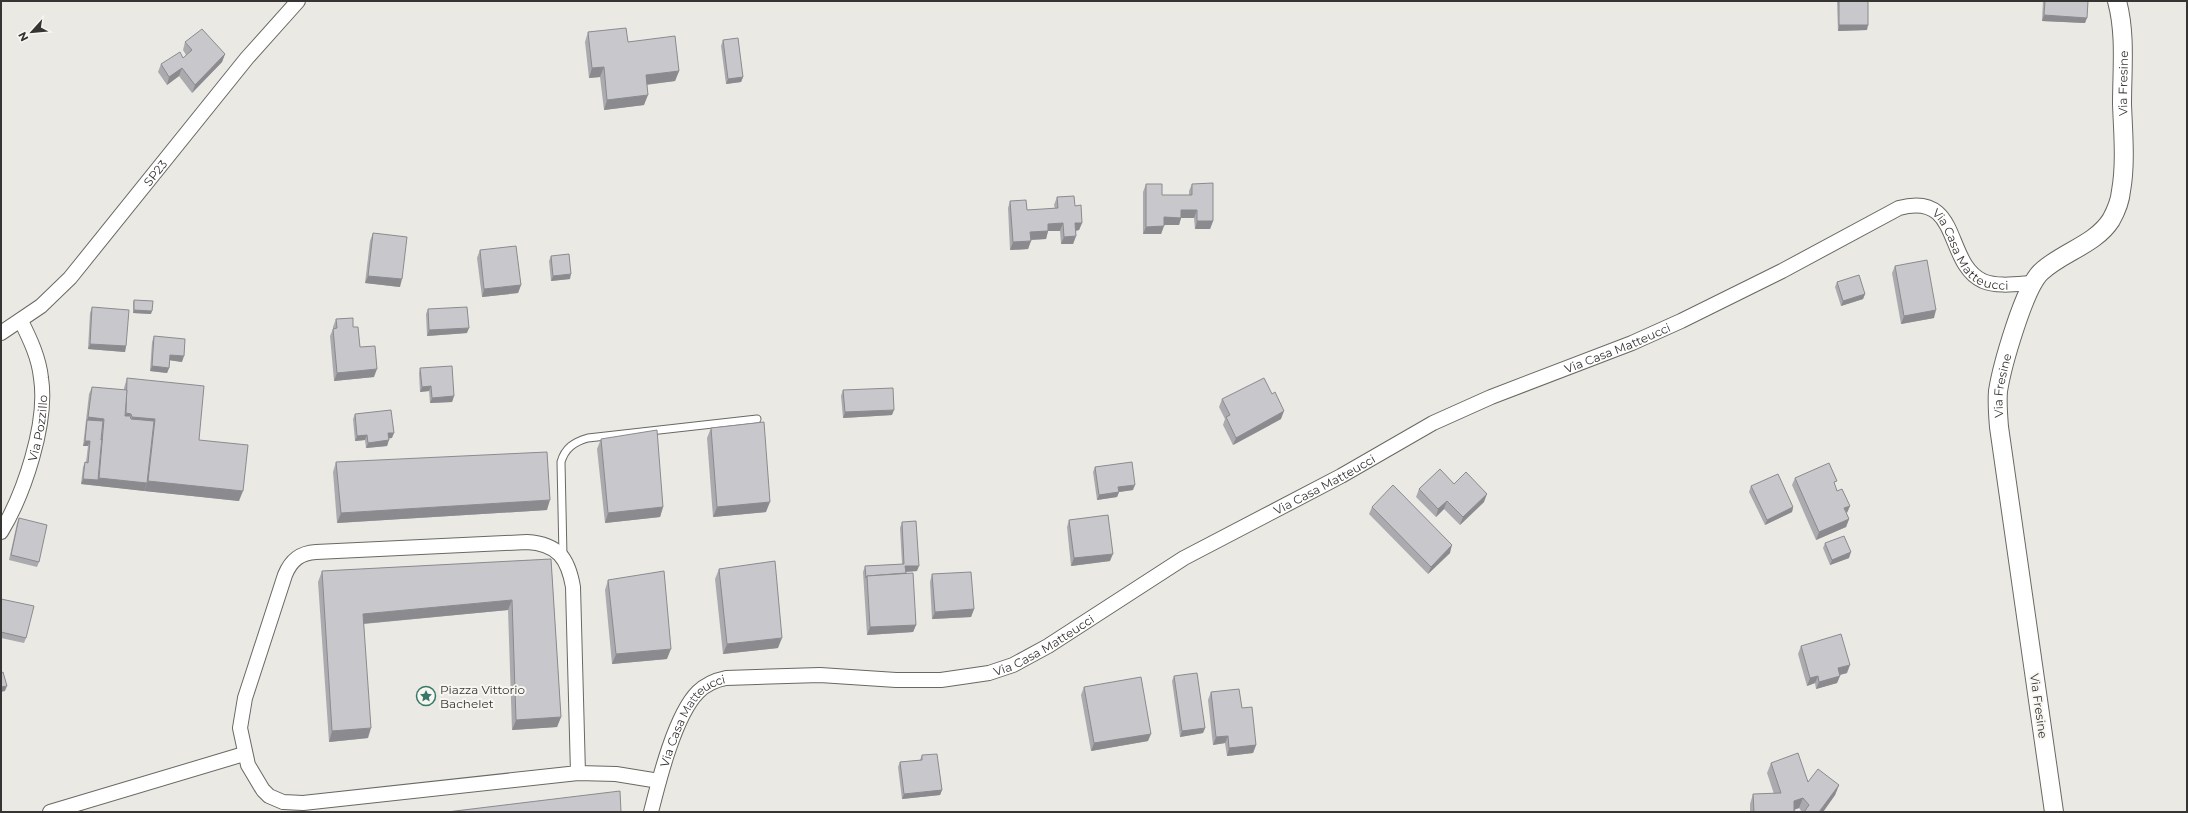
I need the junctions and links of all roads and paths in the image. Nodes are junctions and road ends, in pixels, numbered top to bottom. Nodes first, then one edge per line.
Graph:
1 (298, 1) edge
2 (2117, 1) edge
3 (2032, 283) junction
4 (21, 321) junction
5 (1, 333) edge
6 (757, 418) dead end
7 (1, 532) edge
8 (563, 556) junction
9 (244, 754) junction
10 (578, 773) junction
11 (659, 781) junction
12 (50, 812) edge
13 (651, 812) edge
14 (2054, 812) edge

1 - 4 street, SP23 / SP23
2 - 3 street, Via Fresine
3 - 11 street, Via Casa Matteucci
3 - 14 street, Via Fresine
4 - 5 street, SP23 / SP23
4 - 7 street, Via Pozzillo
6 - 8 lane
8 - 9 street
8 - 10 street
9 - 10 street
9 - 12 street
10 - 11 street
11 - 13 street, Via Casa Matteucci

